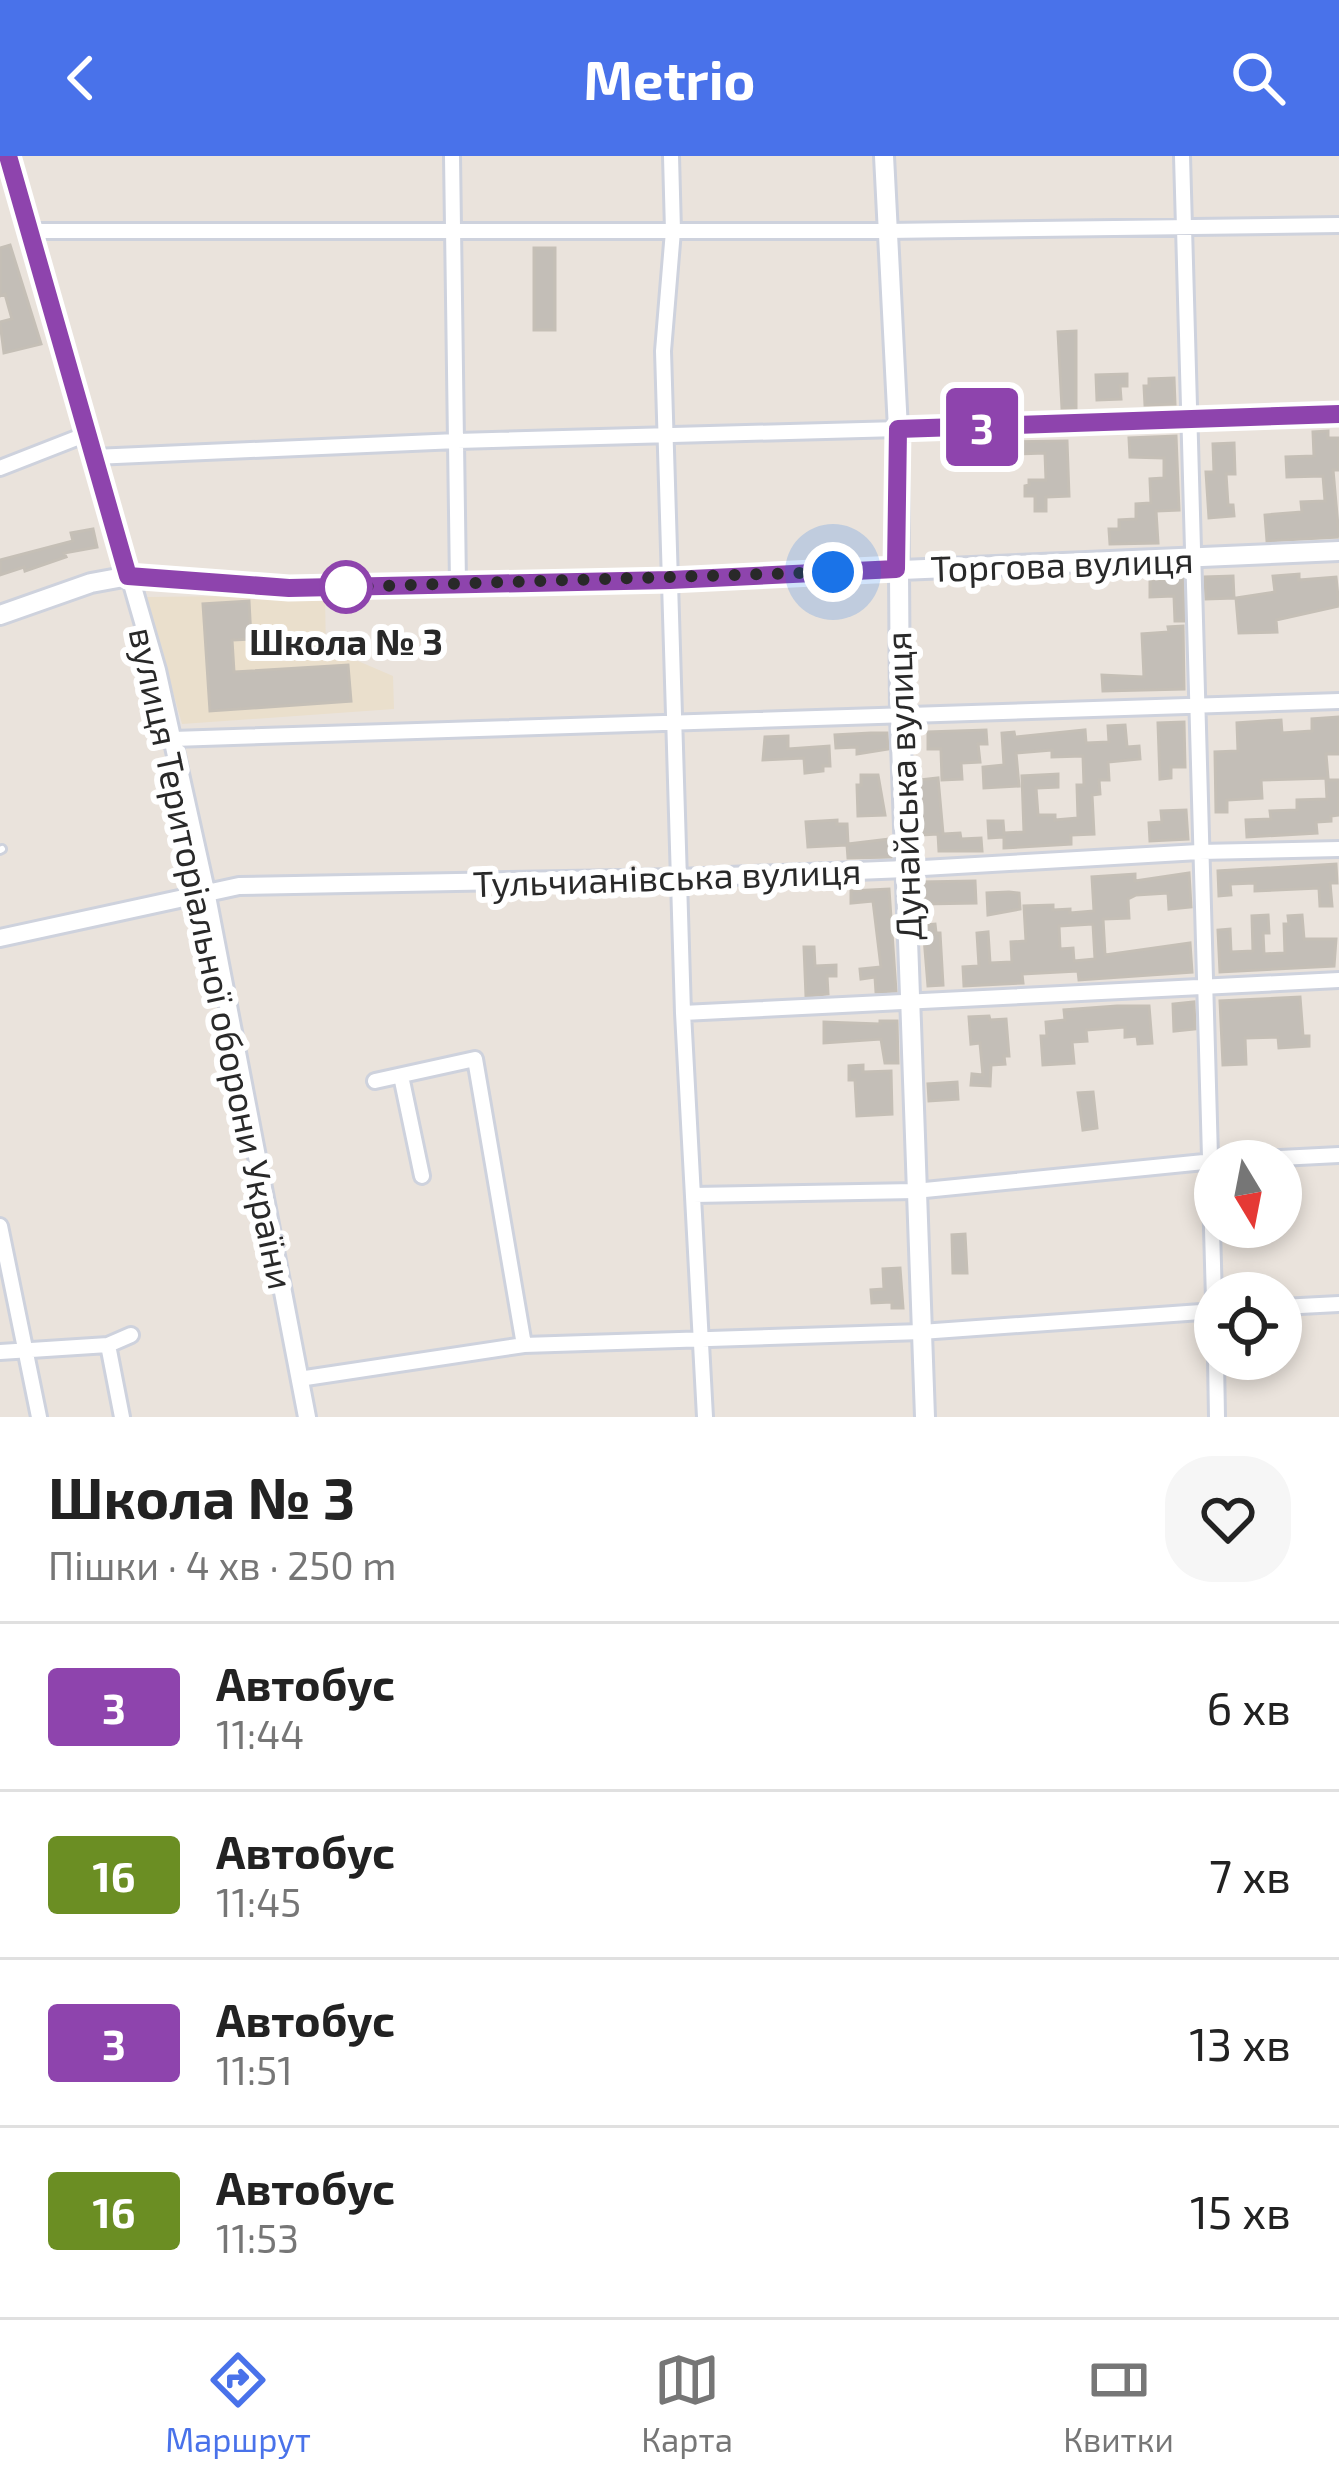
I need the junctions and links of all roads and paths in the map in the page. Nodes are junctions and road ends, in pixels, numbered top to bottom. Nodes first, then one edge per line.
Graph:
1 (8, 156) edge
2 (452, 156) edge
3 (671, 156) edge
4 (884, 156) edge
5 (1182, 156) edge
6 (1339, 225) edge
7 (1186, 229) junction
8 (29, 231) junction
9 (454, 231) junction
10 (674, 231) junction
11 (886, 231) junction
12 (1339, 414) edge
13 (1188, 421) junction
14 (898, 429) junction
15 (88, 434) junction
16 (667, 437) junction
17 (457, 441) junction
18 (94, 457) junction
19 (0, 468) edge
20 (1339, 551) edge
21 (1193, 558) junction
22 (896, 569) junction
23 (128, 576) junction
24 (670, 580) junction
25 (458, 584) junction
26 (0, 615) edge
27 (1339, 701) edge
28 (1198, 707) junction
29 (900, 715) junction
30 (674, 722) junction
31 (173, 739) junction
32 (1339, 849) edge
33 (1199, 852) junction
34 (906, 869) junction
35 (679, 878) junction
36 (206, 891) junction
37 (0, 938) edge
38 (1339, 980) edge
39 (1205, 984) junction
40 (908, 1002) junction
41 (683, 1013) junction
42 (401, 1076) junction
43 (375, 1081) dead end
44 (1214, 1140) edge
45 (1339, 1155) edge
46 (1302, 1157) edge
47 (1194, 1163) edge
48 (422, 1176) dead end
49 (915, 1191) junction
50 (693, 1195) junction
51 (0, 1226) edge
52 (1339, 1304) edge
53 (1302, 1306) edge
54 (1194, 1313) edge
55 (921, 1333) junction
56 (130, 1335) dead end
57 (703, 1337) junction
58 (108, 1345) junction
59 (524, 1346) junction
60 (26, 1347) junction
61 (0, 1352) edge
62 (299, 1379) junction
63 (1216, 1380) edge
64 (39, 1417) edge
65 (122, 1417) edge
66 (307, 1417) edge
67 (705, 1417) edge
68 (925, 1417) edge
69 (1217, 1417) edge

1 - 8 street, вулиця Територіальної оборони України
2 - 9 street
3 - 10 street
4 - 11 main road, Дунайська вулиця
5 - 7 street
6 - 7 street
7 - 11 street
7 - 13 street
8 - 9 street
8 - 15 street, вулиця Територіальної оборони України
9 - 10 street
9 - 17 street
10 - 11 street
10 - 16 street
11 - 14 main road, Дунайська вулиця
12 - 13 street
13 - 14 street
13 - 21 street
14 - 16 street
14 - 22 main road, Дунайська вулиця
15 - 18 street, вулиця Територіальної оборони України
15 - 19 street
16 - 17 street
16 - 24 street
17 - 18 street
17 - 25 street
18 - 23 street, вулиця Територіальної оборони України
20 - 21 main road, Торгова вулиця
21 - 22 main road, Торгова вулиця
21 - 28 street
22 - 24 main road, Торгова вулиця
22 - 29 main road, Дунайська вулиця
23 - 25 main road, Торгова вулиця
23 - 26 main road, Торгова вулиця
23 - 31 street, вулиця Територіальної оборони України
24 - 25 main road, Торгова вулиця
24 - 30 street
27 - 28 street
28 - 29 street
28 - 33 street
29 - 30 street
29 - 34 main road, Дунайська вулиця
30 - 31 street
30 - 35 street
31 - 36 street, вулиця Територіальної оборони України
32 - 33 street, Тульчианівська вулиця
33 - 34 street, Тульчианівська вулиця
33 - 39 street
34 - 35 street, Тульчианівська вулиця
34 - 40 main road, Дунайська вулиця
35 - 36 street, Тульчианівська вулиця
35 - 41 street
36 - 37 street, Тульчианівська вулиця
36 - 62 street, вулиця Територіальної оборони України
38 - 39 street
39 - 40 street
39 - 44 street
40 - 41 street
40 - 49 main road, Дунайська вулиця
41 - 50 street
42 - 43 street
42 - 48 street
42 - 59 street
45 - 46 street
47 - 49 street
49 - 50 street
49 - 55 main road, Дунайська вулиця
50 - 57 street
51 - 60 street
52 - 53 street
54 - 55 street
55 - 57 street
55 - 68 main road, Дунайська вулиця
56 - 58 street
57 - 59 street
57 - 67 street
58 - 60 street
58 - 65 street
59 - 62 street
60 - 61 street
60 - 64 street
62 - 66 street, вулиця Територіальної оборони України
63 - 69 street

